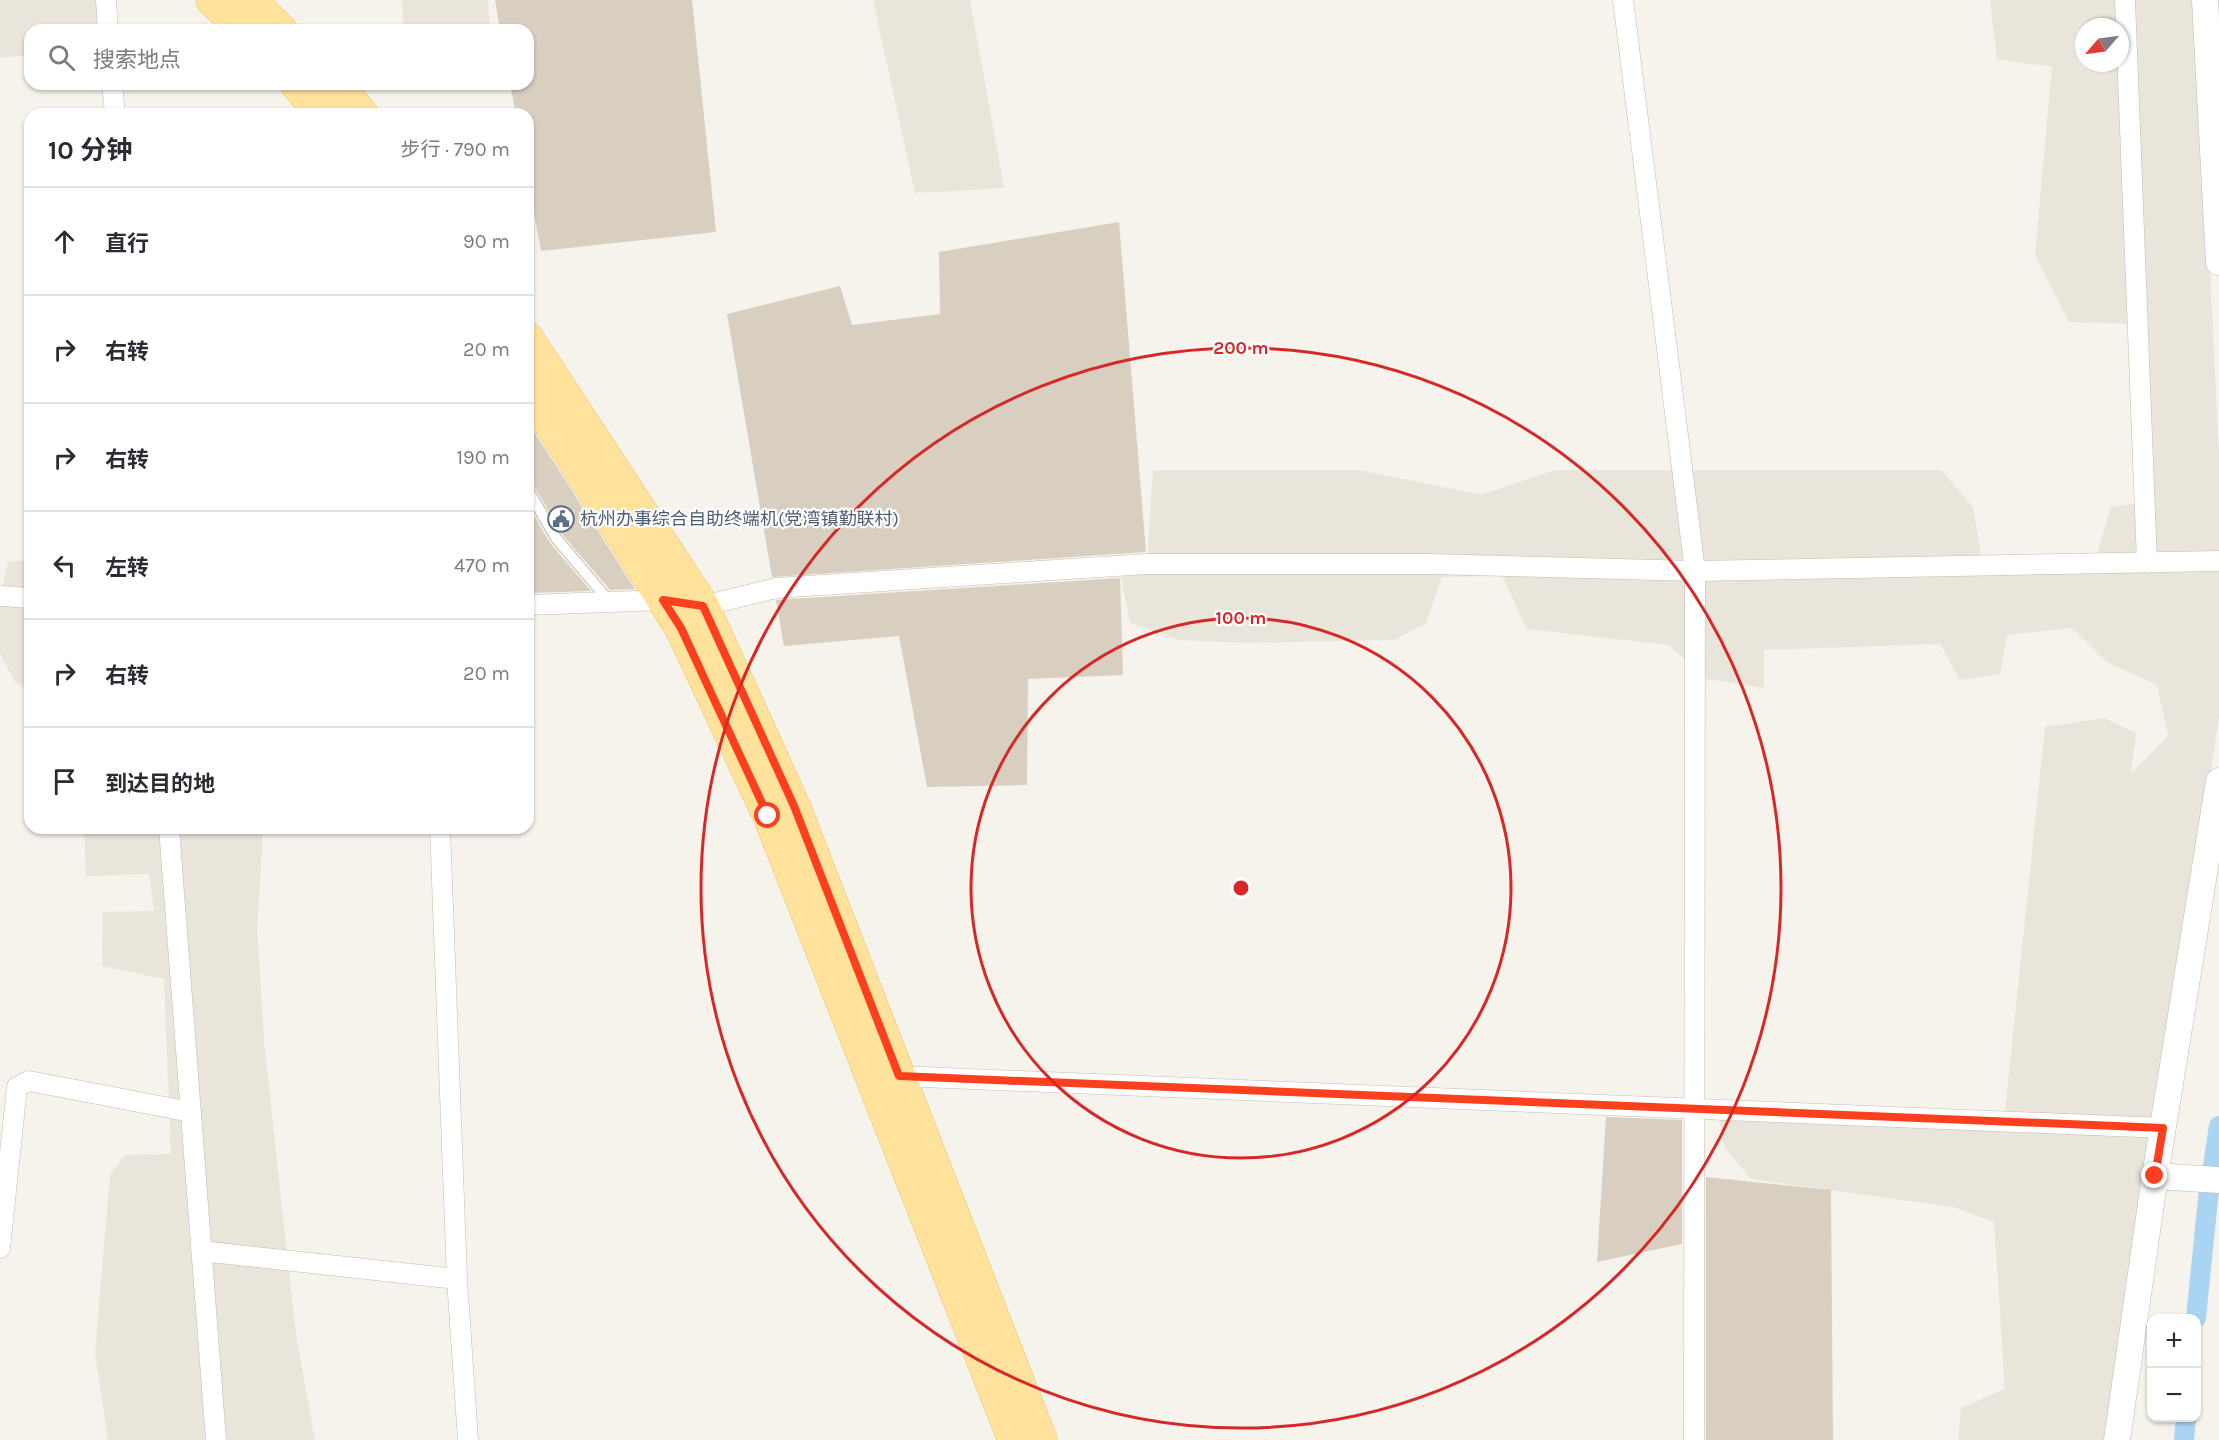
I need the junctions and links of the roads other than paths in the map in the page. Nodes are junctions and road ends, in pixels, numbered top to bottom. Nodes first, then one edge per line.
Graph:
1 (106, 0) edge
2 (212, 0) edge
3 (250, 0) edge
4 (1623, 0) edge
5 (2125, 0) edge
6 (2205, 0) edge
7 (108, 24) edge
8 (239, 24) edge
9 (275, 24) edge
10 (113, 90) edge
11 (301, 90) edge
12 (342, 90) edge
13 (114, 108) edge
14 (317, 108) edge
15 (357, 108) edge
16 (2219, 262) edge
17 (534, 348) edge
18 (534, 398) edge
19 (534, 500) edge
20 (2219, 561) edge
21 (2147, 563) junction
22 (1695, 571) junction
23 (0, 596) edge
24 (24, 598) edge
25 (663, 600) junction
26 (609, 602) junction
27 (534, 605) edge
28 (703, 606) junction
29 (2219, 781) edge
30 (169, 834) edge
31 (440, 834) edge
32 (899, 1076) junction
33 (1695, 1108) junction
34 (191, 1112) junction
35 (2163, 1128) junction
36 (2155, 1176) junction
37 (2219, 1180) edge
38 (0, 1248) edge
39 (201, 1251) junction
40 (457, 1279) junction
41 (216, 1440) edge
42 (468, 1440) edge
43 (1014, 1440) edge
44 (1041, 1440) edge
45 (1694, 1440) edge
46 (2117, 1440) edge

1 - 7 street
2 - 8 main road
3 - 9 main road
4 - 22 street
5 - 21 street
6 - 16 street
10 - 13 street
11 - 14 main road
12 - 15 main road
17 - 28 main road
18 - 25 main road
19 - 26 lane
20 - 21 street
21 - 22 street
22 - 28 street
22 - 33 street
23 - 24 street
25 - 26 street
25 - 28 street
25 - 43 main road
26 - 27 street
28 - 32 main road
29 - 35 street
30 - 34 street
31 - 40 street
32 - 33 street
32 - 44 main road
33 - 35 street
33 - 45 street
34 - 38 street
34 - 39 street
35 - 36 street
36 - 37 street
36 - 46 street
39 - 40 street
39 - 41 street
40 - 42 street

